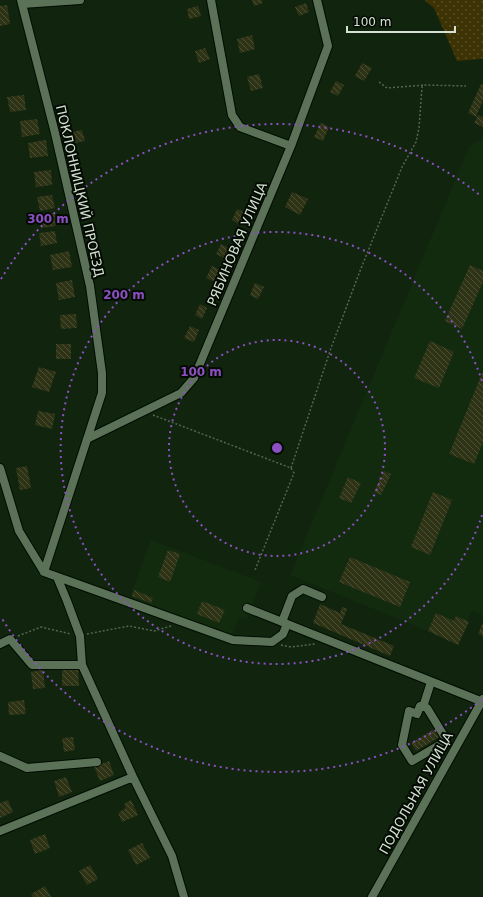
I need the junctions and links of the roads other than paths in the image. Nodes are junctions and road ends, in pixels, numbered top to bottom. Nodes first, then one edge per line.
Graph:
1 (80, 0) edge
2 (211, 0) edge
3 (317, 0) edge
4 (22, 2) edge
5 (291, 146) junction
6 (87, 439) junction
7 (0, 468) edge
8 (44, 572) junction
9 (57, 577) junction
10 (322, 597) dead end
11 (247, 608) dead end
12 (285, 623) junction
13 (0, 644) edge
14 (82, 665) junction
15 (431, 682) junction
16 (483, 701) edge
17 (423, 707) junction
18 (443, 742) junction
19 (455, 750) junction
20 (0, 756) edge
21 (96, 762) dead end
22 (133, 777) junction
23 (0, 830) edge
24 (184, 897) edge
25 (372, 897) edge

1 - 4 street
2 - 5 street
3 - 5 street, РЯБИНОВАЯ УЛИЦА
4 - 6 street, ПОКЛОННИЦКИЙ ПРОЕЗД
5 - 6 street, РЯБИНОВАЯ УЛИЦА
6 - 8 street, ПОКЛОННИЦКИЙ ПРОЕЗД
7 - 8 street
8 - 9 street
9 - 12 street
9 - 14 street
10 - 12 street
11 - 12 street
12 - 15 street
13 - 14 street
14 - 22 street
15 - 16 street
15 - 17 street
16 - 19 street, ПОДОЛЬНАЯ УЛИЦА
17 - 18 street
17 - 18 street
18 - 19 street
19 - 25 street, ПОДОЛЬНАЯ УЛИЦА
20 - 21 street
22 - 23 street
22 - 24 street

